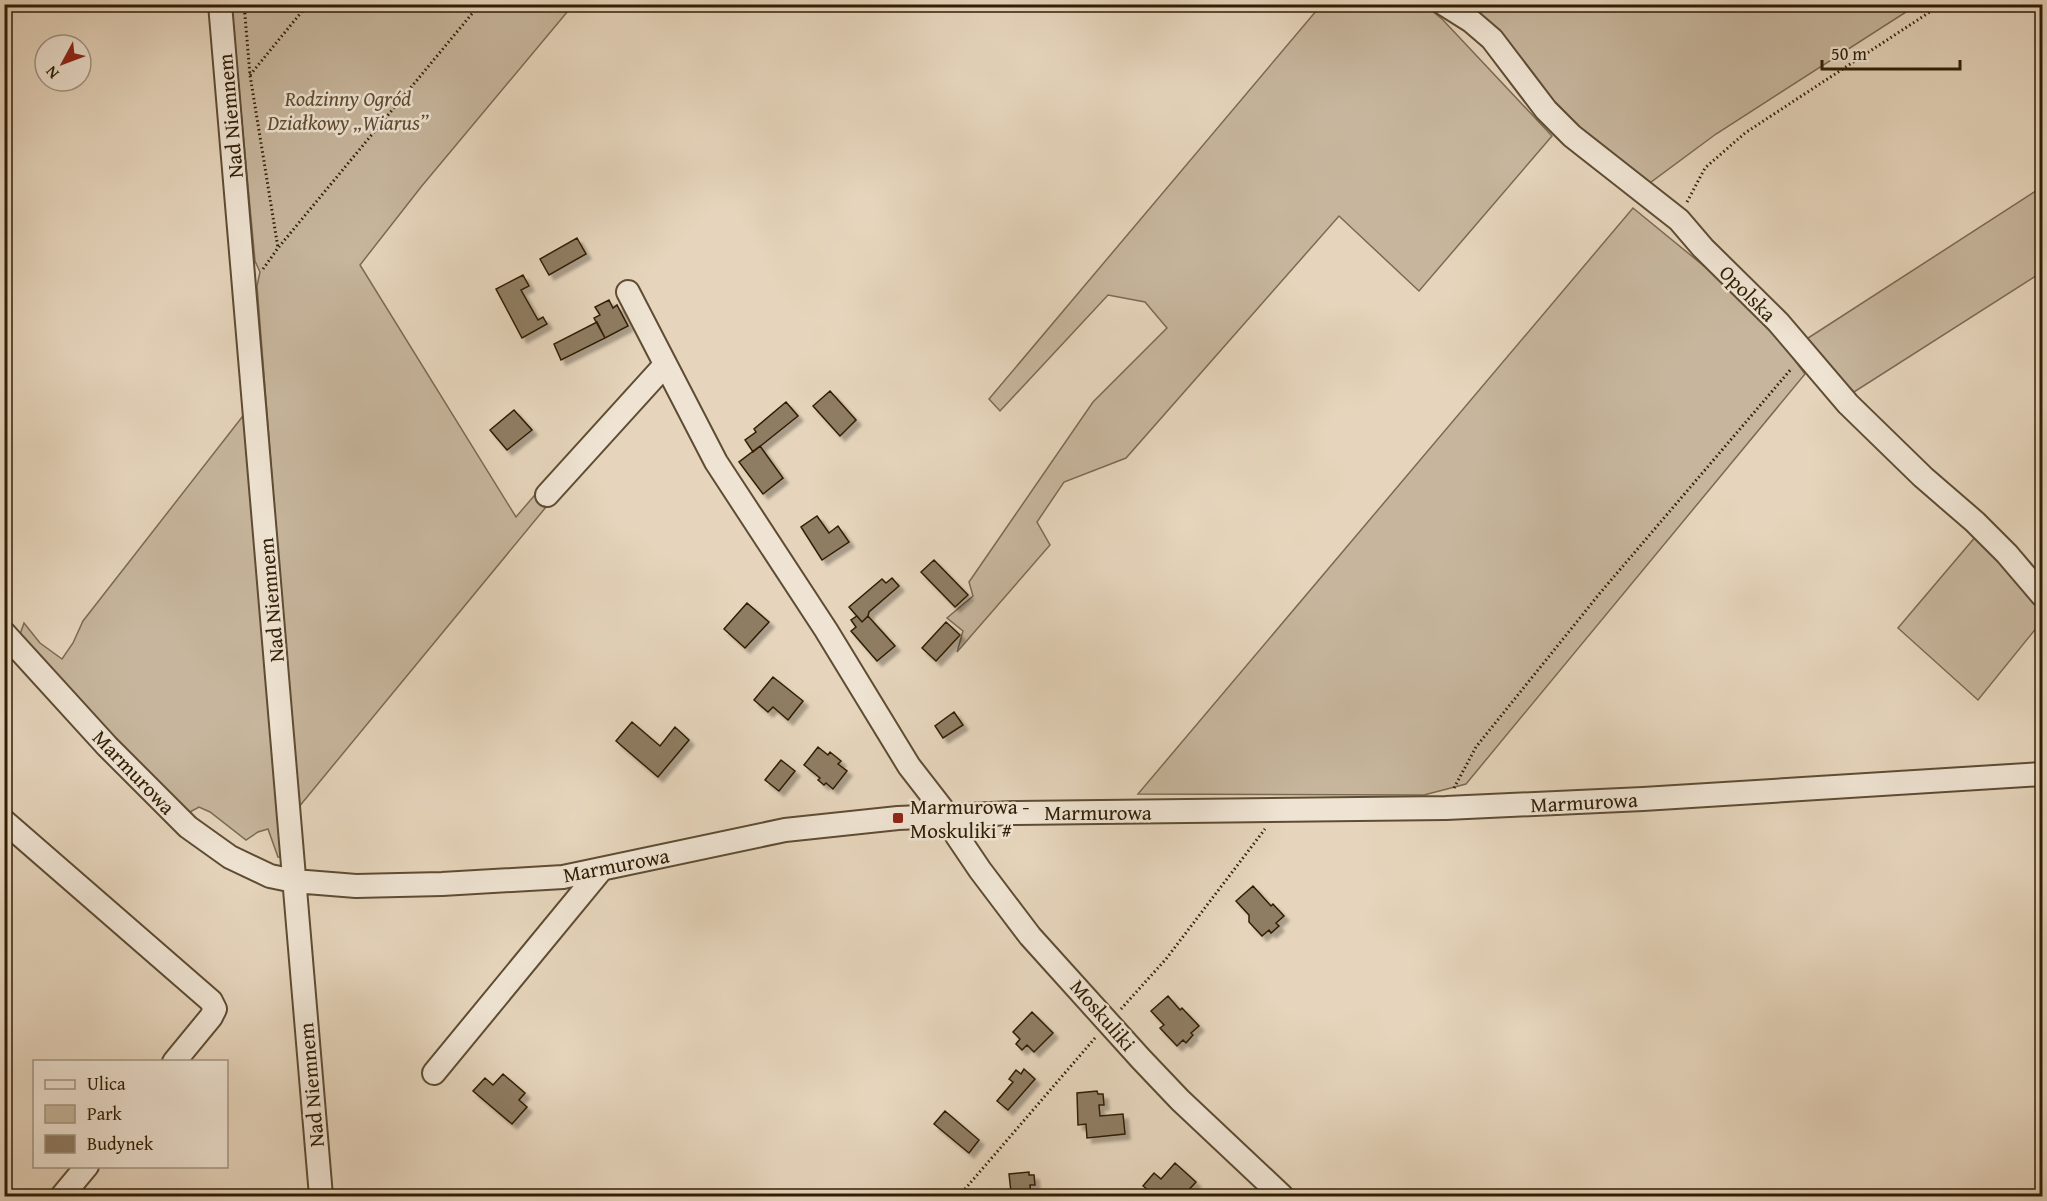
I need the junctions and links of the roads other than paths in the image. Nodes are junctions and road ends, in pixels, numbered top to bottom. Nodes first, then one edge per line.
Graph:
1 (220, 4) edge
2 (1444, 4) edge
3 (628, 292) dead end
4 (664, 365) junction
5 (547, 495) dead end
6 (2043, 595) edge
7 (4, 633) edge
8 (2043, 774) edge
9 (947, 815) junction
10 (4, 821) edge
11 (601, 870) junction
12 (294, 881) junction
13 (176, 1060) edge
14 (434, 1073) dead end
15 (86, 1168) edge
16 (317, 1193) edge
17 (62, 1197) edge
18 (1282, 1197) edge

1 - 12 street, Nad Niemnem
2 - 6 street, Opolska
3 - 4 street, Moskuliki
4 - 5 street
4 - 9 street, Moskuliki
7 - 12 street, Marmurowa
8 - 9 street, Marmurowa
9 - 11 street, Marmurowa
9 - 18 street, Moskuliki
10 - 13 street
11 - 12 street, Marmurowa
11 - 14 street
12 - 16 street, Nad Niemnem
15 - 17 street

